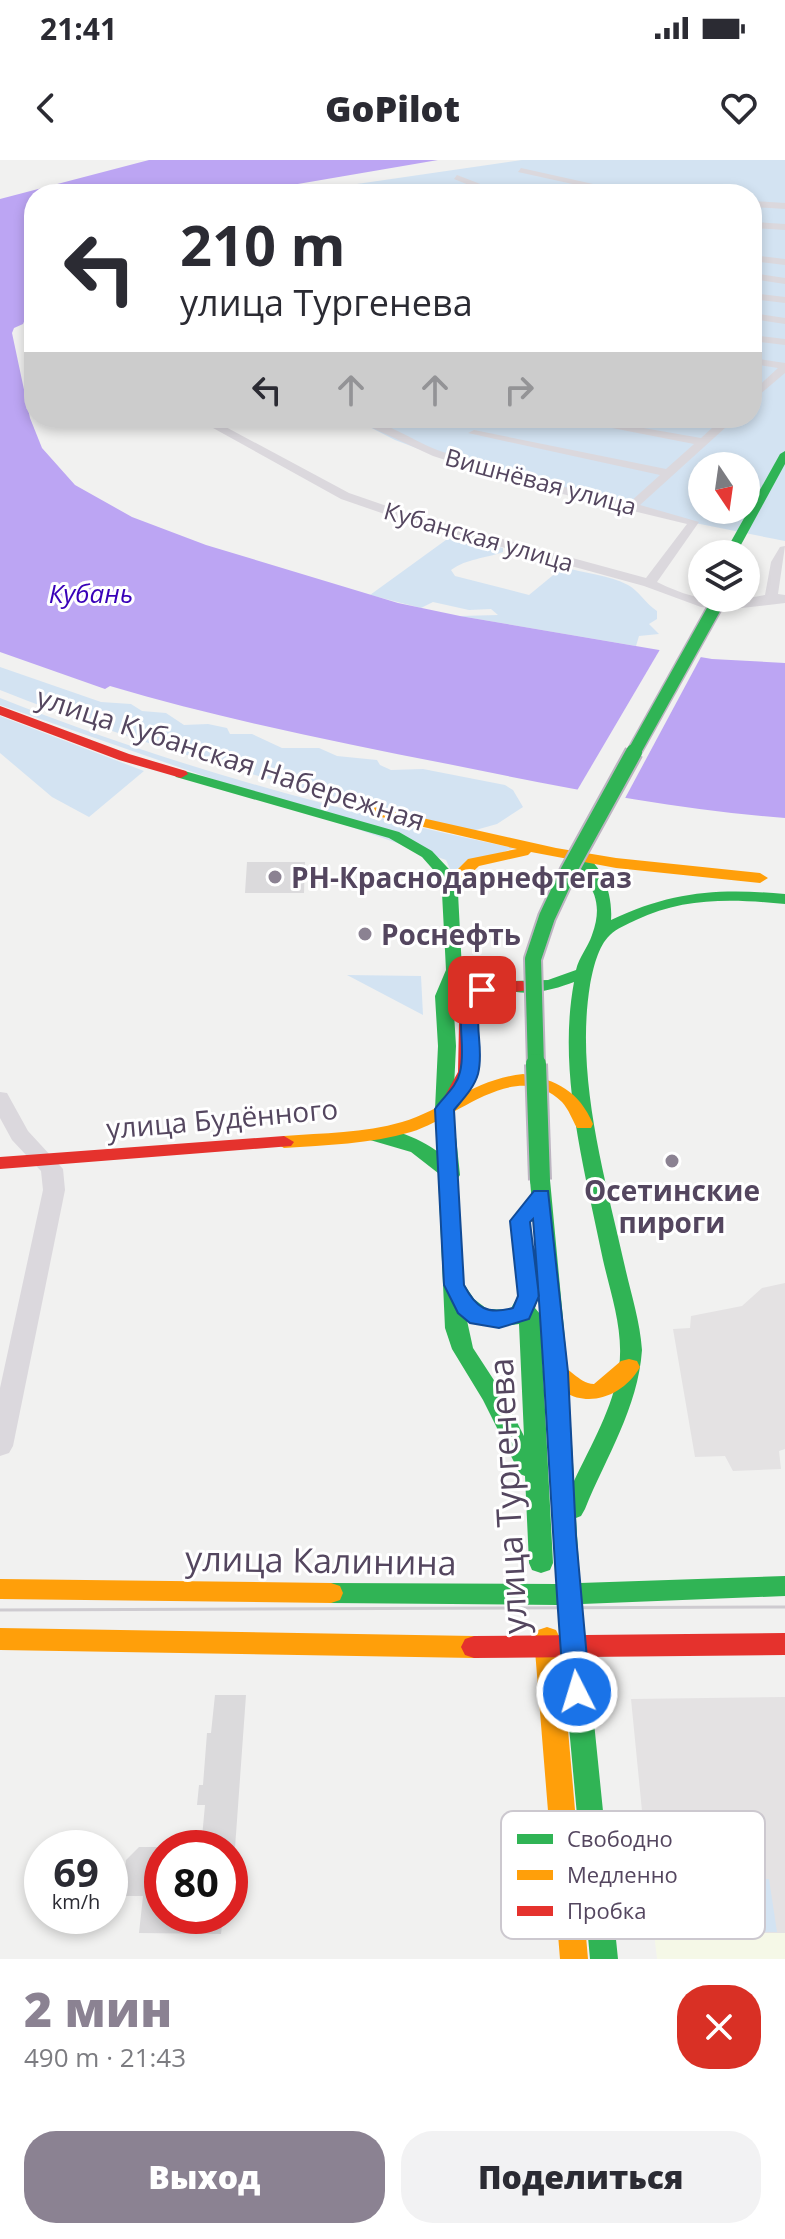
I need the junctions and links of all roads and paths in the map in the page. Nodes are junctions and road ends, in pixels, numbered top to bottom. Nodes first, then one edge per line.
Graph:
1 (521, 170) dead end
2 (457, 177) dead end
3 (474, 184) edge
4 (584, 184) edge
5 (762, 225) edge
6 (785, 227) edge
7 (762, 259) edge
8 (785, 262) edge
9 (762, 278) edge
10 (785, 281) edge
11 (762, 297) edge
12 (785, 300) edge
13 (762, 318) edge
14 (785, 321) edge
15 (762, 339) edge
16 (785, 342) edge
17 (762, 363) edge
18 (785, 366) edge
19 (762, 383) edge
20 (219, 428) edge
21 (379, 428) edge
22 (624, 428) edge
23 (719, 428) edge
24 (474, 433) dead end
25 (703, 442) junction
26 (785, 454) edge
27 (668, 473) junction
28 (785, 480) edge
29 (632, 506) junction
30 (738, 540) edge
31 (753, 540) edge
32 (785, 550) edge
33 (649, 583) junction
34 (778, 598) edge
35 (712, 612) edge
36 (0, 694) edge
37 (0, 710) edge
38 (565, 854) junction
39 (785, 881) edge
40 (453, 882) junction
41 (785, 899) edge
42 (601, 933) junction
43 (454, 970) junction
44 (583, 973) junction
45 (522, 986) junction
46 (447, 1046) junction
47 (577, 1046) junction
48 (470, 1069) junction
49 (516, 1081) junction
50 (0, 1098) edge
51 (444, 1109) junction
52 (357, 1135) junction
53 (591, 1148) junction
54 (43, 1161) junction
55 (0, 1163) edge
56 (450, 1175) junction
57 (540, 1188) junction
58 (527, 1213) dead end
59 (454, 1285) junction
60 (630, 1367) junction
61 (557, 1372) junction
62 (0, 1446) edge
63 (535, 1483) junction
64 (564, 1536) junction
65 (785, 1586) edge
66 (0, 1589) edge
67 (568, 1594) junction
68 (544, 1595) junction
69 (0, 1639) edge
70 (785, 1644) edge
71 (548, 1648) junction
72 (573, 1648) junction
73 (562, 1811) edge
74 (589, 1811) edge
75 (572, 1939) edge
76 (602, 1939) edge
77 (574, 1959) edge
78 (604, 1959) edge

1 - 4 street
2 - 3 street
5 - 6 street
7 - 8 street
9 - 10 street
11 - 12 street
13 - 14 street
15 - 16 street
17 - 18 street
18 - 19 street
20 - 33 street, Кубанская улица
21 - 29 street, Вишнёвая улица
22 - 25 street
23 - 25 street
24 - 27 street
25 - 27 street
26 - 30 main road
27 - 29 street
28 - 31 main road
29 - 33 street, Вишнёвая улица
32 - 34 street
33 - 34 street, Кубанская улица
35 - 57 main road, улица Тургенева, bridge
36 - 38 main road, улица Кубанская Набережная
37 - 40 main road, улица Кубанская Набережная
38 - 39 main road, улица Кубанская Набережная
38 - 40 main road
38 - 42 main road
40 - 43 main road
41 - 42 main road
42 - 44 main road
43 - 45 main road
43 - 46 main road
44 - 45 main road
44 - 47 main road
45 - 48 main road
46 - 48 main road
46 - 51 main road
47 - 49 main road, улица Будённого
47 - 53 main road
48 - 49 main road
48 - 51 main road
49 - 51 main road, улица Будённого
49 - 53 main road
50 - 54 street
51 - 52 main road, улица Будённого
51 - 56 main road
52 - 54 main road, улица Будённого
52 - 56 main road
53 - 60 main road
54 - 55 main road, улица Будённого
54 - 62 street
56 - 59 main road
57 - 58 main road
57 - 61 main road, улица Тургенева
59 - 63 main road
59 - 63 main road, улица Тургенева
60 - 61 main road
60 - 64 main road
61 - 64 main road, улица Тургенева
63 - 68 main road, улица Тургенева
64 - 67 main road, улица Тургенева
65 - 67 main road, улица Калинина
66 - 68 main road, улица Калинина
67 - 68 main road, улица Калинина
67 - 72 main road, улица Тургенева
68 - 71 main road, улица Тургенева
69 - 71 main road
70 - 72 main road
71 - 72 main road
71 - 73 main road, улица Тургенева
72 - 74 main road, улица Тургенева
75 - 77 main road, улица Тургенева
76 - 78 main road, улица Тургенева

